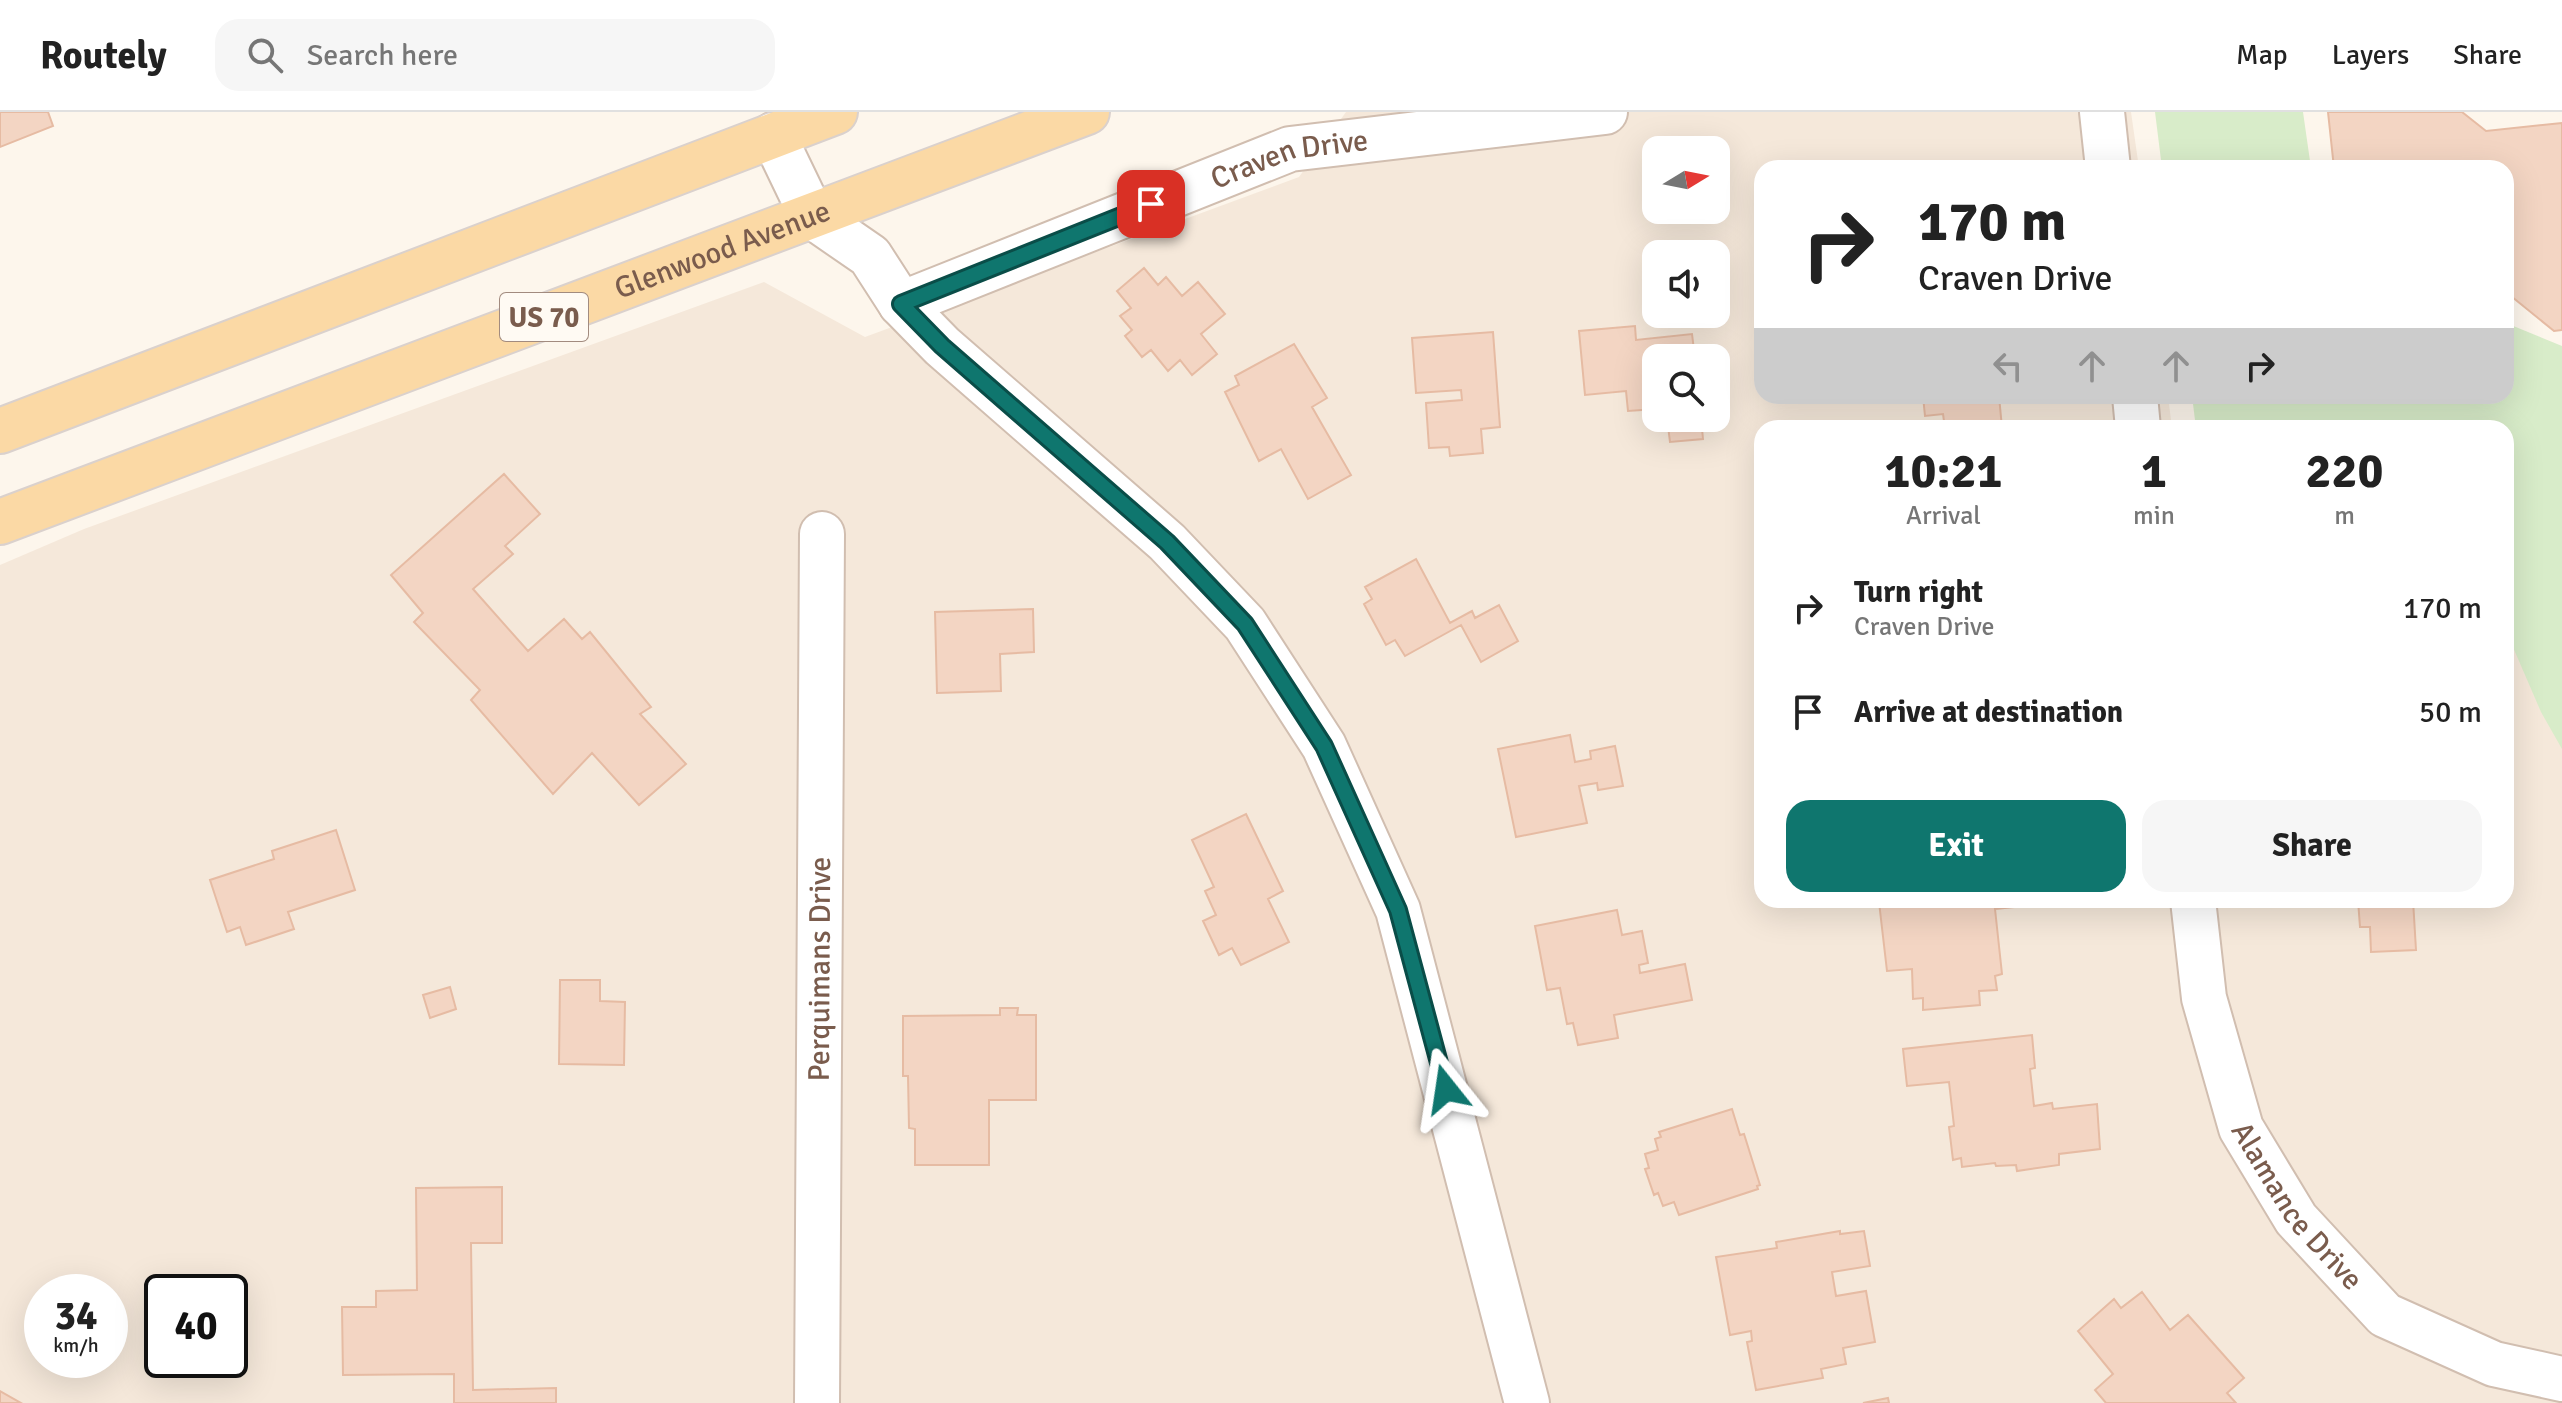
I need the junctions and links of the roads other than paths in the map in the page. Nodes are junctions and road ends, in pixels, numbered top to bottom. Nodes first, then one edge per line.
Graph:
1 (835, 112) edge
2 (1087, 112) edge
3 (1605, 112) edge
4 (2102, 112) edge
5 (773, 135) junction
6 (2107, 160) edge
7 (812, 216) junction
8 (901, 304) junction
9 (0, 431) edge
10 (0, 522) edge
11 (822, 534) dead end
12 (2194, 908) edge
13 (2562, 1379) edge
14 (817, 1403) edge
15 (1527, 1403) edge

1 - 5 main road
2 - 7 main road, Glenwood Avenue / US 70
3 - 8 street, Craven Drive
4 - 6 street
5 - 7 street
5 - 9 main road
7 - 8 street
7 - 10 main road, Glenwood Avenue / US 70
8 - 15 street
11 - 14 street, Perquimans Drive
12 - 13 street, Alamance Drive

